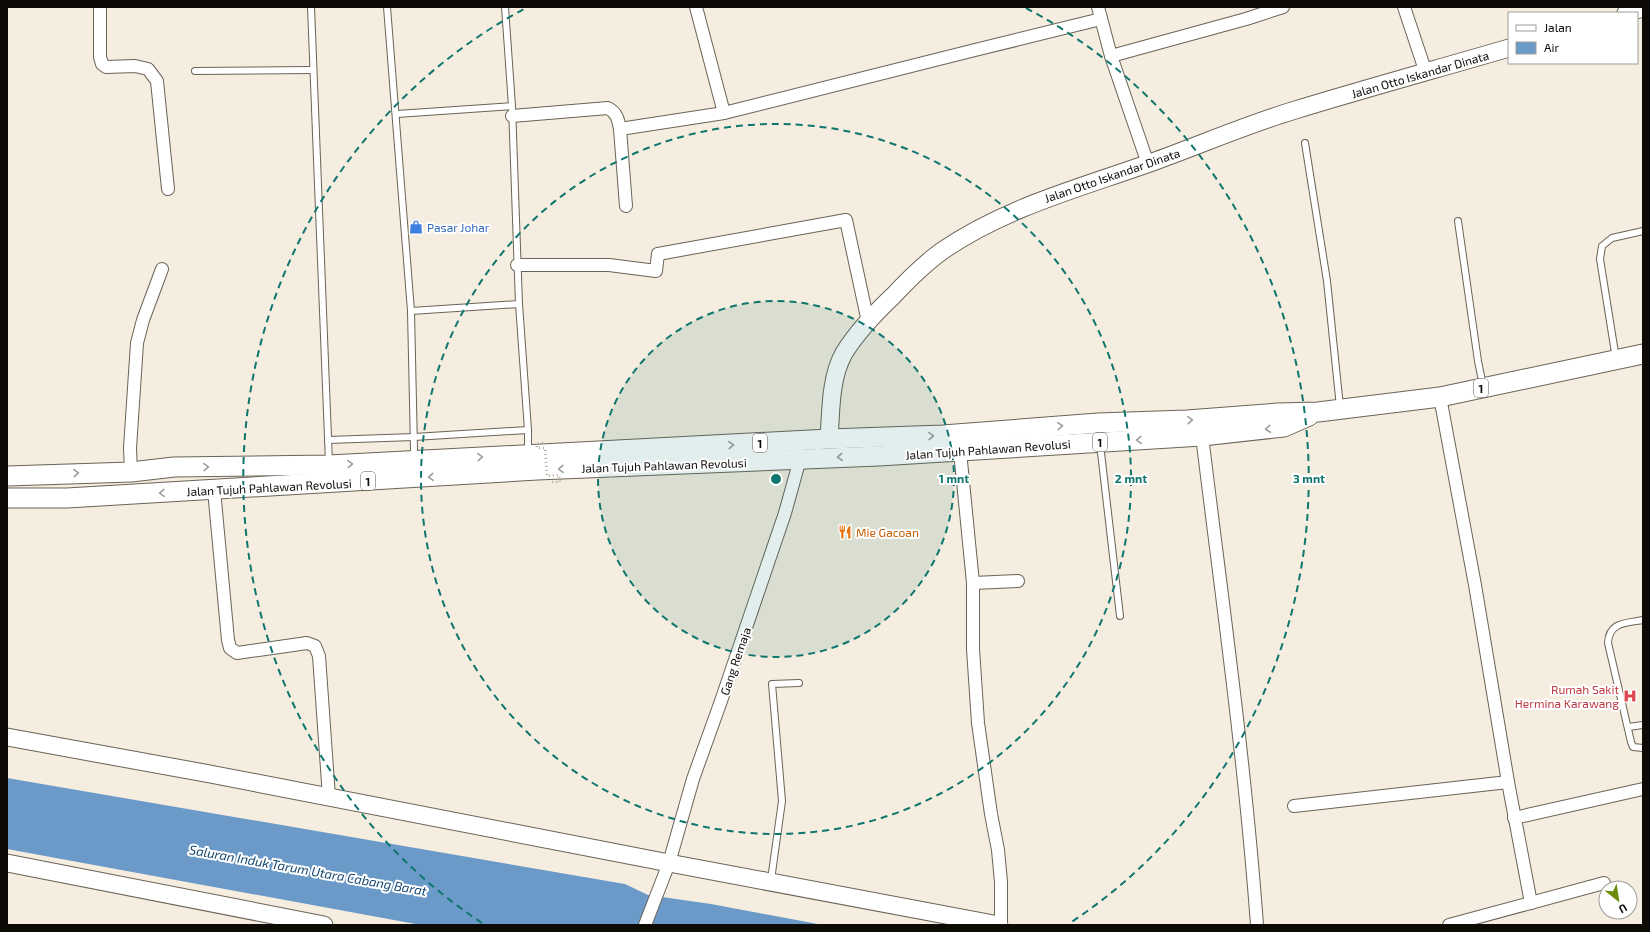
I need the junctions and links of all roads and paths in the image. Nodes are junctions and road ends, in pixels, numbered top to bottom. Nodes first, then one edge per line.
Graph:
1 (100, 7) edge
2 (311, 7) edge
3 (387, 7) edge
4 (505, 7) edge
5 (696, 7) edge
6 (1098, 7) edge
7 (1283, 7) edge
8 (1404, 7) edge
9 (1643, 8) edge
10 (1629, 12) edge
11 (1102, 19) junction
12 (1508, 48) edge
13 (1111, 56) junction
14 (313, 70) junction
15 (195, 71) dead end
16 (1426, 72) junction
17 (512, 111) junction
18 (724, 113) junction
19 (397, 114) junction
20 (620, 129) junction
21 (1305, 144) dead end
22 (1148, 164) junction
23 (168, 189) dead end
24 (626, 206) dead end
25 (1458, 221) dead end
26 (1643, 231) edge
27 (517, 265) junction
28 (162, 269) dead end
29 (519, 304) junction
30 (412, 311) junction
31 (868, 322) junction
32 (1643, 354) edge
33 (1616, 360) junction
34 (1484, 387) junction
35 (1440, 397) junction
36 (1340, 410) junction
37 (1318, 412) junction
38 (528, 430) junction
39 (1202, 436) junction
40 (414, 437) junction
41 (829, 439) junction
42 (328, 440) junction
43 (1100, 442) junction
44 (543, 443) dead end
45 (960, 451) junction
46 (528, 455) junction
47 (800, 459) junction
48 (413, 460) junction
49 (329, 465) junction
50 (131, 472) junction
51 (7, 476) edge
52 (550, 482) dead end
53 (214, 490) junction
54 (7, 498) edge
55 (1018, 581) dead end
56 (973, 583) junction
57 (1120, 616) dead end
58 (1643, 620) edge
59 (799, 683) dead end
60 (1643, 725) edge
61 (1628, 727) junction
62 (7, 737) edge
63 (1643, 748) edge
64 (1508, 782) junction
65 (1643, 789) edge
66 (329, 798) junction
67 (1294, 806) dead end
68 (1514, 818) junction
69 (7, 863) edge
70 (669, 863) junction
71 (770, 882) junction
72 (1598, 885) edge
73 (1531, 903) junction
74 (324, 925) edge
75 (645, 925) edge
76 (1000, 925) edge
77 (1257, 925) edge
78 (1448, 925) edge

1 - 23 street
2 - 14 lane
3 - 19 lane
4 - 17 lane
5 - 18 street
6 - 11 street
7 - 13 street
8 - 16 street
9 - 10 street
11 - 13 street
11 - 18 street
12 - 16 street, Jalan Otto Iskandar Dinata
13 - 22 street
14 - 15 lane
14 - 42 lane
16 - 22 street, Jalan Otto Iskandar Dinata
17 - 19 lane
17 - 20 street
17 - 27 lane
18 - 20 street
19 - 30 lane
20 - 24 street
21 - 36 lane
22 - 31 street, Jalan Otto Iskandar Dinata
25 - 34 lane
26 - 33 lane
27 - 29 lane
27 - 31 street
28 - 50 street
29 - 30 lane
29 - 38 lane
30 - 40 lane
31 - 41 street, Jalan Otto Iskandar Dinata
32 - 33 main road, Jalan Tujuh Pahlawan Revolusi / 1
33 - 34 main road, Jalan Tujuh Pahlawan Revolusi / 1
34 - 35 main road, Jalan Tujuh Pahlawan Revolusi / 1
35 - 36 main road, Jalan Tujuh Pahlawan Revolusi / 1
35 - 64 street
36 - 37 main road, Jalan Tujuh Pahlawan Revolusi / 1
37 -> 39 main road, Jalan Tujuh Pahlawan Revolusi / 1
41 -> 37 main road, Jalan Tujuh Pahlawan Revolusi / 1
38 - 40 lane
38 - 46 lane
39 -> 43 main road, Jalan Tujuh Pahlawan Revolusi / 1
39 - 77 street
40 - 42 lane
40 - 48 lane
46 -> 41 main road, Jalan Tujuh Pahlawan Revolusi / 1
42 - 49 lane
43 - 45 main road, Jalan Tujuh Pahlawan Revolusi / 1
43 - 57 lane
44 - 52 path, bridge
45 -> 47 main road, Jalan Tujuh Pahlawan Revolusi / 1
45 - 56 street
48 -> 46 main road, Jalan Tujuh Pahlawan Revolusi / 1
47 -> 53 main road, Jalan Tujuh Pahlawan Revolusi / 1
47 - 70 street, Gang Remaja
49 -> 48 main road, Jalan Tujuh Pahlawan Revolusi / 1
50 -> 49 main road, Jalan Tujuh Pahlawan Revolusi / 1
51 -> 50 main road, Jalan Tujuh Pahlawan Revolusi / 1
53 -> 54 main road, Jalan Tujuh Pahlawan Revolusi / 1
53 - 66 street
55 - 56 street
56 - 76 street
58 - 61 lane
59 - 71 lane
60 - 61 lane
61 - 63 lane
62 - 66 street
64 - 67 street
64 - 68 street
65 - 68 street
66 - 70 street
68 - 73 street
69 - 74 street
70 - 71 street
70 - 75 street, Gang Remaja
71 - 76 street
72 - 73 street
73 - 78 street

